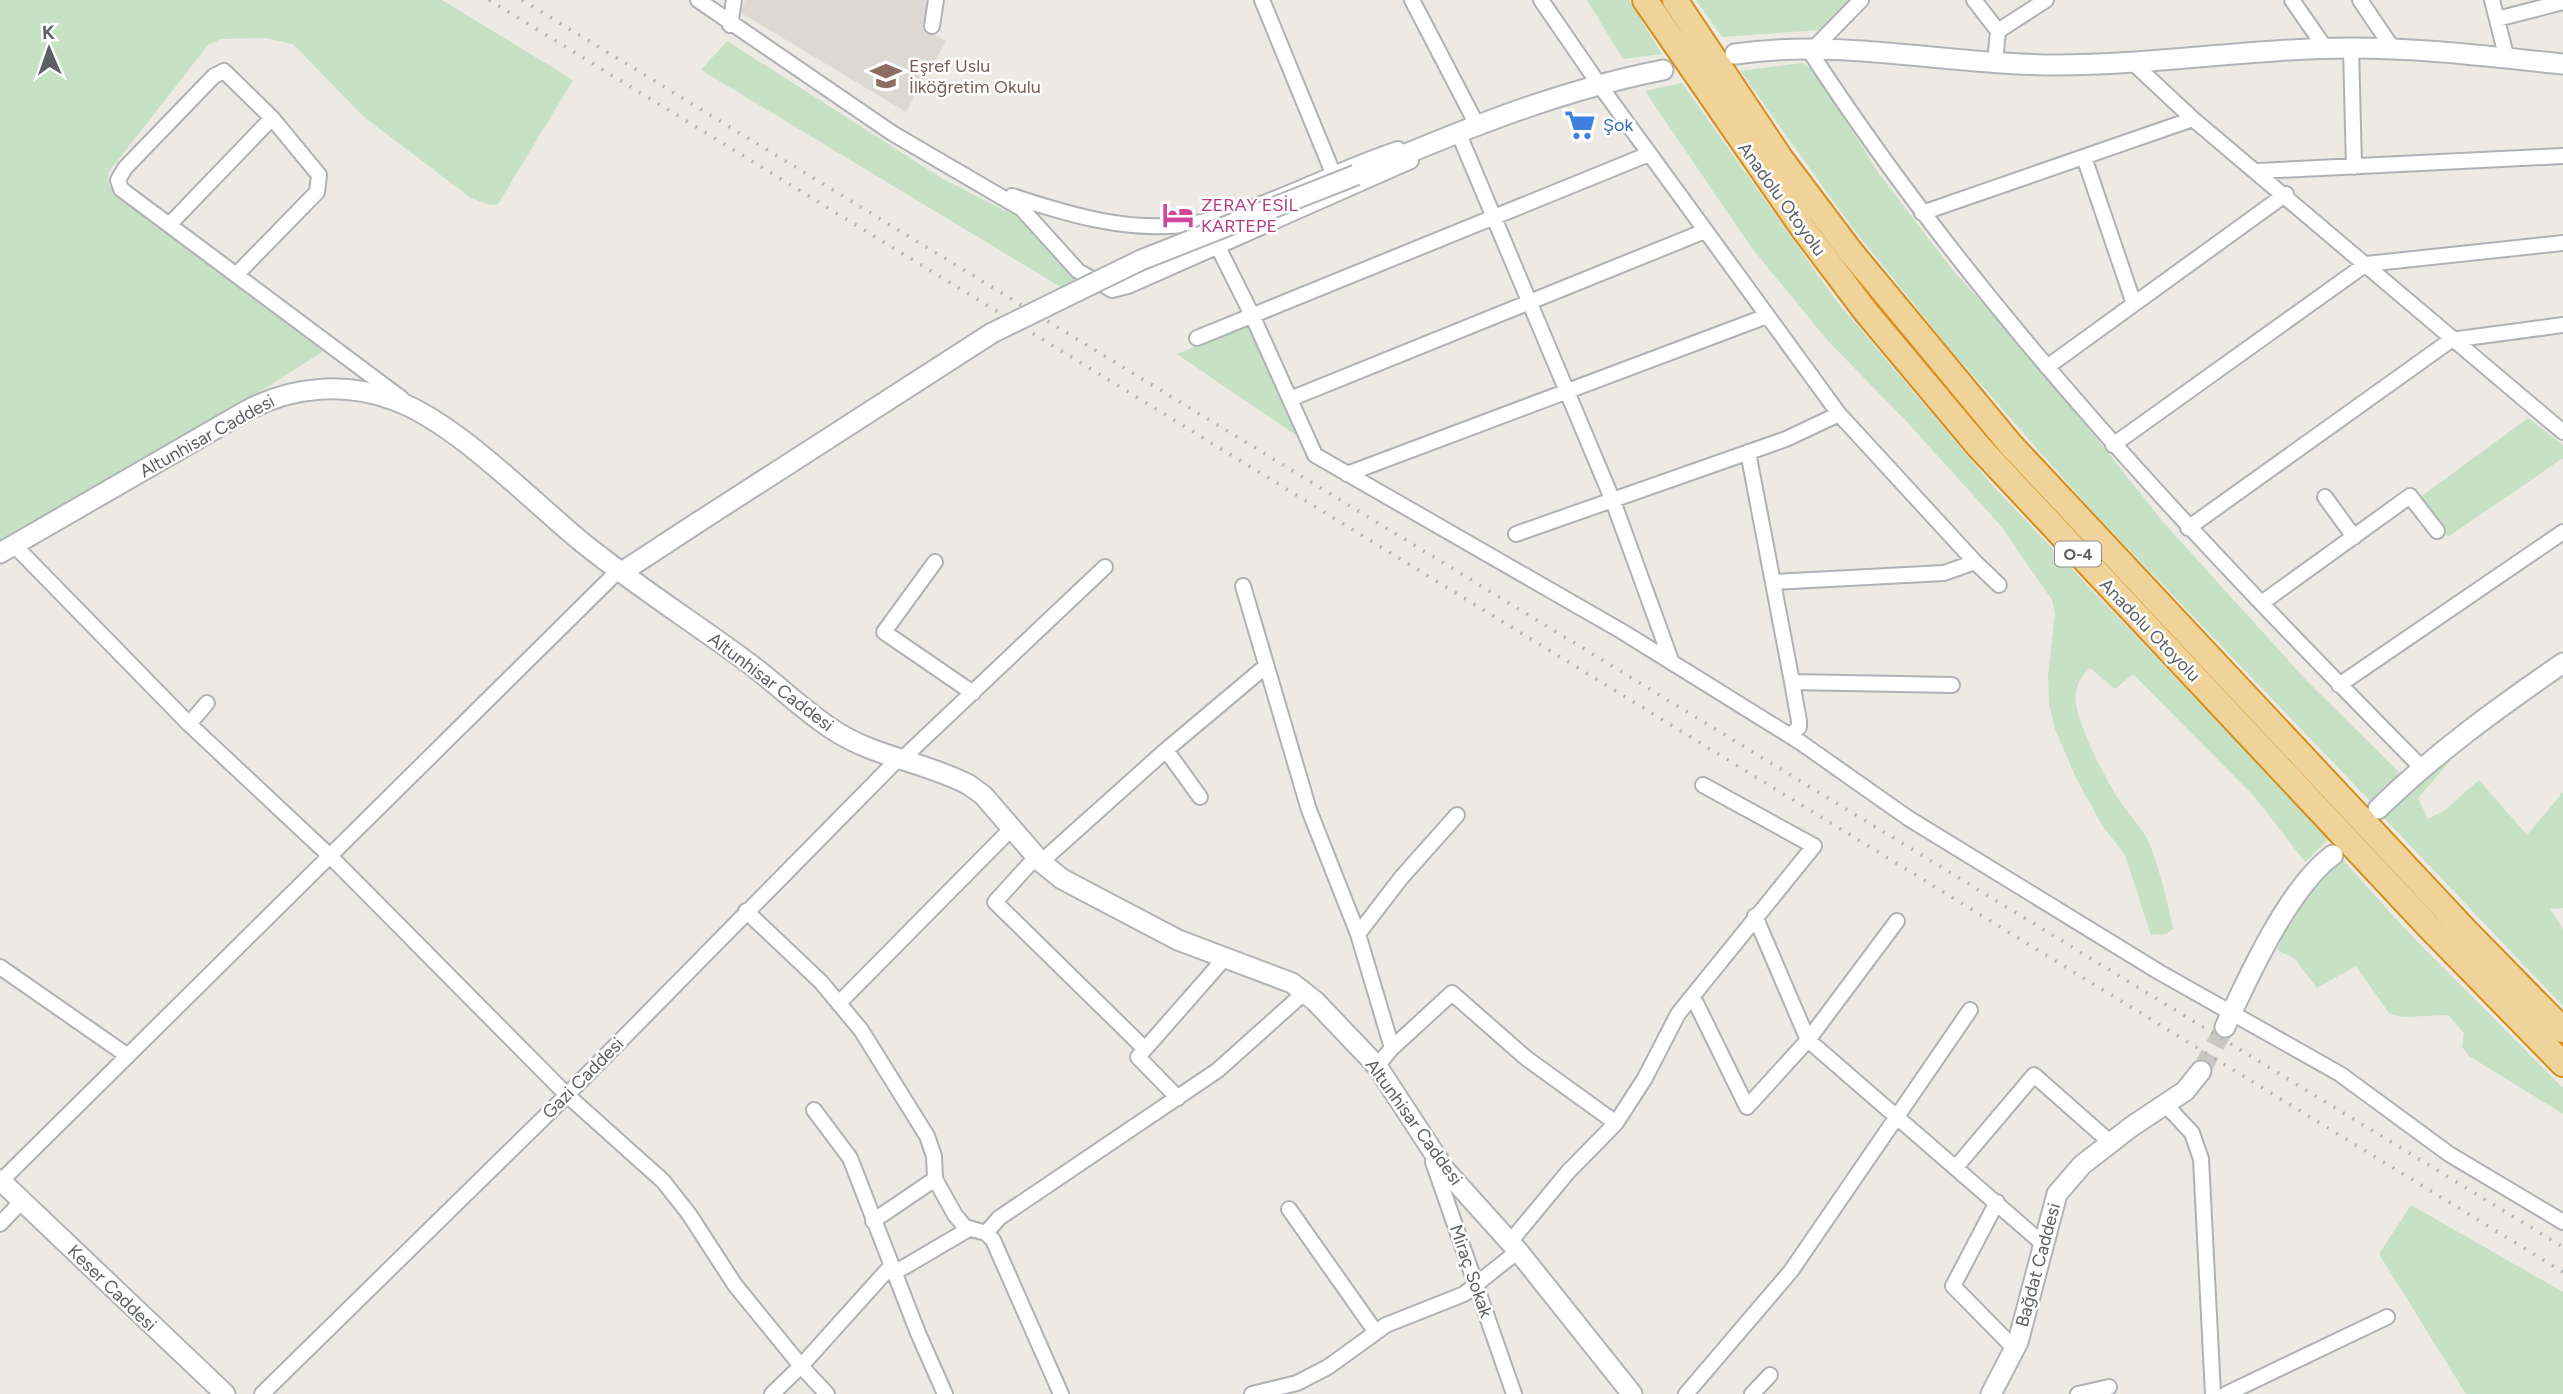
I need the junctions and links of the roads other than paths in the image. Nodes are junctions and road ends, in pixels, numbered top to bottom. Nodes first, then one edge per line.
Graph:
1 (698, 0) edge
2 (734, 0) edge
3 (936, 0) edge
4 (1262, 0) edge
5 (1412, 0) edge
6 (1541, 0) edge
7 (1645, 0) edge
8 (1675, 0) edge
9 (1861, 0) edge
10 (1974, 0) edge
11 (2046, 0) edge
12 (2292, 0) edge
13 (2360, 0) edge
14 (2492, 0) edge
15 (2563, 2) edge
16 (2497, 19) junction
17 (730, 25) junction
18 (932, 26) dead end
19 (1998, 32) junction
20 (1811, 47) junction
21 (2351, 48) junction
22 (2326, 49) junction
23 (2393, 49) junction
24 (1735, 54) dead end
25 (2507, 59) junction
26 (1995, 62) junction
27 (2132, 62) junction
28 (2563, 64) edge
29 (1663, 70) dead end
30 (1598, 83) junction
31 (272, 118) junction
32 (2193, 119) junction
33 (1477, 125) junction
34 (1458, 132) junction
35 (1649, 154) junction
36 (2563, 156) edge
37 (2084, 157) junction
38 (2354, 167) junction
39 (2258, 171) junction
40 (1333, 173) junction
41 (994, 191) junction
42 (2286, 194) junction
43 (1922, 213) junction
44 (1494, 216) junction
45 (169, 225) junction
46 (1705, 231) junction
47 (2563, 243) edge
48 (1218, 247) junction
49 (2366, 264) junction
50 (236, 275) junction
51 (1530, 302) junction
52 (2134, 304) junction
53 (1252, 315) junction
54 (1767, 316) junction
55 (2563, 324) edge
56 (1197, 338) dead end
57 (2451, 340) junction
58 (2048, 367) junction
59 (1567, 391) junction
60 (1290, 399) junction
61 (419, 411) junction
62 (1839, 414) junction
63 (2563, 432) edge
64 (2113, 445) junction
65 (1748, 452) junction
66 (1347, 474) junction
67 (2325, 497) dead end
68 (1613, 501) junction
69 (2188, 528) junction
70 (2437, 531) dead end
71 (2563, 532) edge
72 (1516, 534) dead end
73 (2354, 537) junction
74 (8, 550) edge
75 (935, 562) dead end
76 (1975, 562) junction
77 (1105, 567) dead end
78 (620, 571) junction
79 (1774, 582) junction
80 (1999, 585) dead end
81 (1243, 586) dead end
82 (2263, 602) junction
83 (1672, 663) junction
84 (2563, 663) edge
85 (1266, 666) junction
86 (1792, 681) junction
87 (1952, 685) dead end
88 (2339, 685) junction
89 (973, 693) junction
90 (207, 703) dead end
91 (189, 724) junction
92 (1790, 736) junction
93 (1166, 750) junction
94 (901, 759) junction
95 (2421, 767) junction
96 (1703, 785) dead end
97 (1200, 797) dead end
98 (2378, 809) dead end
99 (1457, 815) dead end
100 (1012, 828) junction
101 (2333, 855) dead end
102 (331, 857) junction
103 (1039, 860) junction
104 (746, 911) junction
105 (1755, 916) junction
106 (1896, 921) dead end
107 (1358, 934) junction
108 (1224, 959) junction
109 (0, 967) edge
110 (1305, 992) junction
111 (1693, 997) junction
112 (839, 1003) junction
113 (1970, 1010) dead end
114 (2228, 1020) junction
115 (2563, 1030) edge
116 (1808, 1040) junction
117 (1392, 1048) junction
118 (1145, 1049) junction
119 (128, 1056) junction
120 (2563, 1064) edge
121 (1377, 1066) junction
122 (2201, 1071) tunnel mouth
123 (567, 1095) junction
124 (1178, 1098) junction
125 (2165, 1104) junction
126 (814, 1110) dead end
127 (1897, 1118) junction
128 (1616, 1123) junction
129 (2111, 1143) junction
130 (1428, 1147) junction
131 (1957, 1166) junction
132 (935, 1179) junction
133 (1, 1180) edge
134 (22, 1201) junction
135 (1997, 1202) junction
136 (1289, 1209) dead end
137 (873, 1221) junction
138 (2563, 1222) edge
139 (0, 1224) edge
140 (969, 1229) junction
141 (986, 1233) junction
142 (2042, 1243) junction
143 (1514, 1247) junction
144 (892, 1269) junction
145 (1476, 1287) junction
146 (2387, 1317) dead end
147 (1375, 1331) junction
148 (2015, 1349) junction
149 (802, 1366) junction
150 (1770, 1375) dead end
151 (2109, 1387) dead end
152 (225, 1394) edge
153 (262, 1394) edge
154 (772, 1394) edge
155 (827, 1394) edge
156 (945, 1394) edge
157 (1061, 1394) edge
158 (1252, 1394) edge
159 (1514, 1394) edge
160 (1632, 1394) edge
161 (1686, 1394) edge
162 (1752, 1394) edge
163 (1991, 1394) edge
164 (2078, 1394) edge
165 (2213, 1394) edge
166 (2226, 1394) edge

1 - 17 street
2 - 17 street
3 - 18 street
4 - 40 street
5 - 33 street
6 - 30 street
7 - 120 highway, Anadolu Otoyolu / O-4
8 - 115 highway, Anadolu Otoyolu / O-4
9 - 20 street
10 - 19 street
11 - 19 street
12 - 22 street
13 - 23 street
14 - 16 street
15 - 16 street
16 - 25 street
17 - 41 street
19 - 26 street
20 - 24 street
20 - 26 street
20 - 43 street
21 - 22 street
21 - 23 street
21 - 38 street
22 - 27 street
23 - 25 street
25 - 28 street
26 - 27 street
27 - 32 street
29 - 30 street
30 - 33 street
30 - 35 street
31 - 45 street
31 - 45 street
31 - 50 street
32 - 37 street
32 - 39 street
33 - 34 street
34 - 40 street
34 - 44 street
34 - 48 street
34 - 78 street, bridge
35 - 44 street
35 - 46 street
36 - 38 street
37 - 43 street
37 - 52 street
38 - 39 street
39 - 42 street
40 - 41 street
41 - 48 street
42 - 49 street
42 - 52 street
43 - 58 street
44 - 51 street
44 - 53 street
45 - 50 street
46 - 51 street
46 - 54 street
47 - 49 street
48 - 53 street
49 - 57 street
49 - 64 street
50 - 61 street
51 - 59 street
51 - 60 street
52 - 58 street
53 - 56 street
53 - 60 street
54 - 59 street
54 - 62 street
55 - 57 street
57 - 63 street
57 - 69 street
58 - 64 street
59 - 66 street
59 - 68 street
60 - 66 street
61 - 74 street, Altunhisar Caddesi
61 - 78 street, Altunhisar Caddesi
62 - 65 street
62 - 76 street
64 - 69 street
65 - 68 street
65 - 79 street
66 - 83 street
67 - 73 street
68 - 72 street
68 - 83 street
69 - 82 street
70 - 73 street
71 - 88 street
73 - 82 street
74 - 91 street
75 - 89 street
76 - 79 street
76 - 80 street
77 - 89 street, Gazi Caddesi
78 - 94 street, Altunhisar Caddesi
78 - 102 street
79 - 86 street
81 - 85 street
82 - 88 street
83 - 92 street
84 - 95 street
85 - 93 street
85 - 107 street
86 - 87 street
86 - 92 street
88 - 95 street
89 - 94 street, Gazi Caddesi
90 - 91 street
91 - 102 street
92 - 114 street
93 - 97 street
93 - 103 street
94 - 100 street, Altunhisar Caddesi
94 - 104 street, Gazi Caddesi
95 - 98 street
96 - 105 street
99 - 107 street
100 - 103 street, Altunhisar Caddesi
100 - 112 street
101 - 114 street
102 - 119 street
102 - 123 street
103 - 108 street, Altunhisar Caddesi
103 - 118 street
104 - 112 street
104 - 123 street, Gazi Caddesi
105 - 111 street
105 - 116 street
106 - 116 street
107 - 117 street
108 - 110 street, Altunhisar Caddesi
108 - 118 street
109 - 119 street
110 - 121 street, Altunhisar Caddesi
110 - 124 street
111 - 116 street
111 - 128 street
112 - 132 street
113 - 127 street
114 - 138 street
116 - 127 street
117 - 121 street
117 - 128 street
118 - 124 street
119 - 133 street
121 - 130 street, Altunhisar Caddesi
122 - 125 street, Bağdat Caddesi
123 - 149 street
123 - 153 street, Gazi Caddesi
124 - 141 street
125 - 129 street, Bağdat Caddesi
125 - 165 street
126 - 137 street
127 - 131 street
127 - 161 street
128 - 143 street
129 - 131 street
129 - 142 street, Bağdat Caddesi
130 - 143 street, Altunhisar Caddesi
130 - 145 street, Miraç Sokak
131 - 135 street
132 - 137 street
132 - 140 street
133 - 134 street, Keser Caddesi
134 - 139 street
134 - 152 street, Keser Caddesi
135 - 142 street
135 - 148 street
136 - 147 street
137 - 144 street
140 - 141 street
140 - 144 street
141 - 157 street
142 - 148 street, Bağdat Caddesi
143 - 145 street
143 - 160 street, Altunhisar Caddesi
144 - 149 street
144 - 156 street
145 - 147 street
145 - 159 street, Miraç Sokak
146 - 166 street
147 - 158 street
148 - 163 street, Bağdat Caddesi
149 - 154 street
149 - 155 street
150 - 162 street
151 - 164 street

